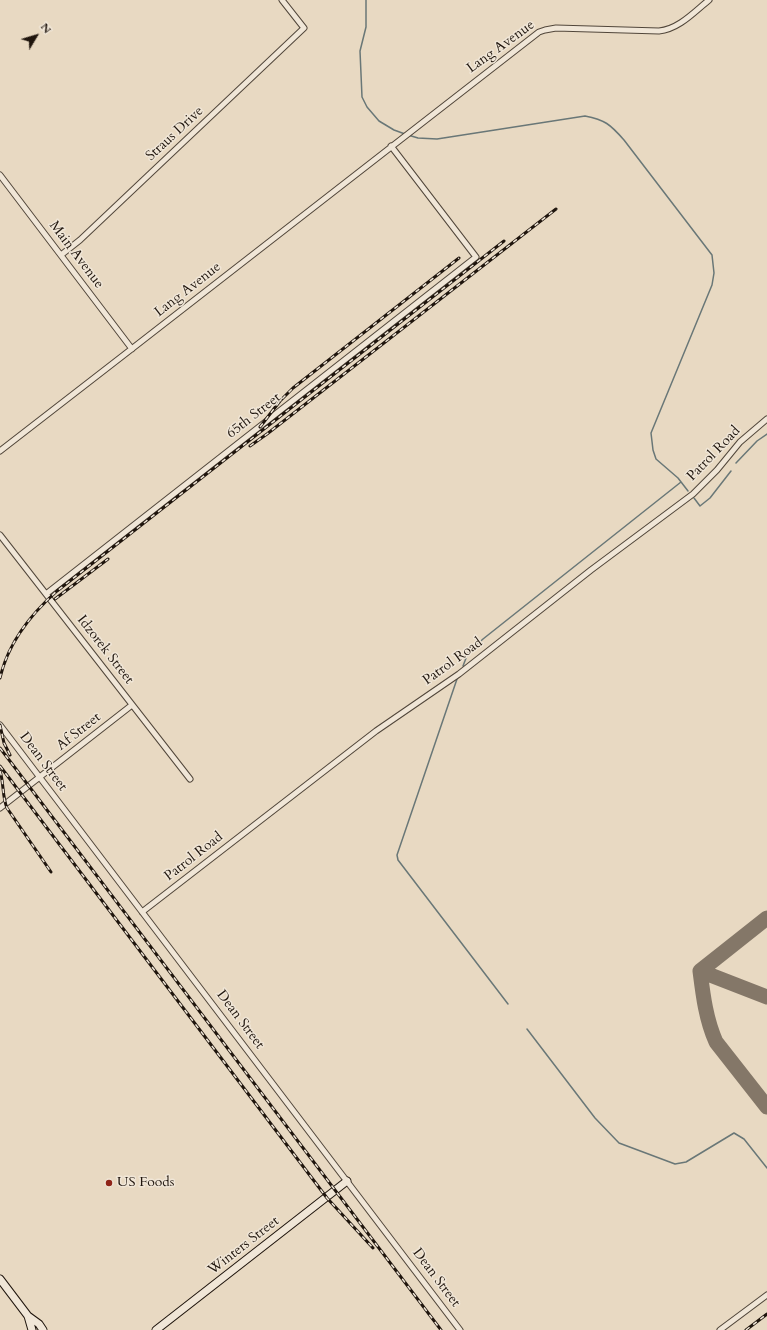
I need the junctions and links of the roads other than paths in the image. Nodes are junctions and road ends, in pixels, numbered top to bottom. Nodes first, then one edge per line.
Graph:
1 (282, 0) edge
2 (709, 0) edge
3 (391, 146) junction
4 (0, 175) edge
5 (61, 255) junction
6 (132, 349) junction
7 (767, 419) edge
8 (0, 451) edge
9 (0, 535) edge
10 (46, 594) junction
11 (132, 705) junction
12 (0, 725) edge
13 (40, 777) junction
14 (190, 779) dead end
15 (0, 808) edge
16 (142, 912) junction
17 (347, 1181) junction
18 (0, 1279) edge
19 (767, 1295) edge
20 (28, 1316) junction
21 (32, 1330) edge
22 (43, 1330) edge
23 (156, 1330) edge
24 (460, 1330) edge
25 (720, 1330) edge

1 - 5 street, Straus Drive
2 - 3 street, Lang Avenue
3 - 6 street, Lang Avenue
3 - 10 street, 65th Street
4 - 5 street, Main Avenue
5 - 6 street, Main Avenue
6 - 8 street, Lang Avenue
7 - 16 street, Patrol Road
9 - 10 street, Idzorek Street
10 - 11 street, Idzorek Street
11 - 13 street, Af Street
11 - 14 street, Idzorek Street
12 - 13 street, Dean Street
13 - 15 street, Af Street
13 - 16 street, Dean Street
16 - 17 street, Dean Street
17 - 23 street, Winters Street
17 - 24 street, Dean Street
18 - 20 street
19 - 25 street
20 - 21 street
20 - 22 street

